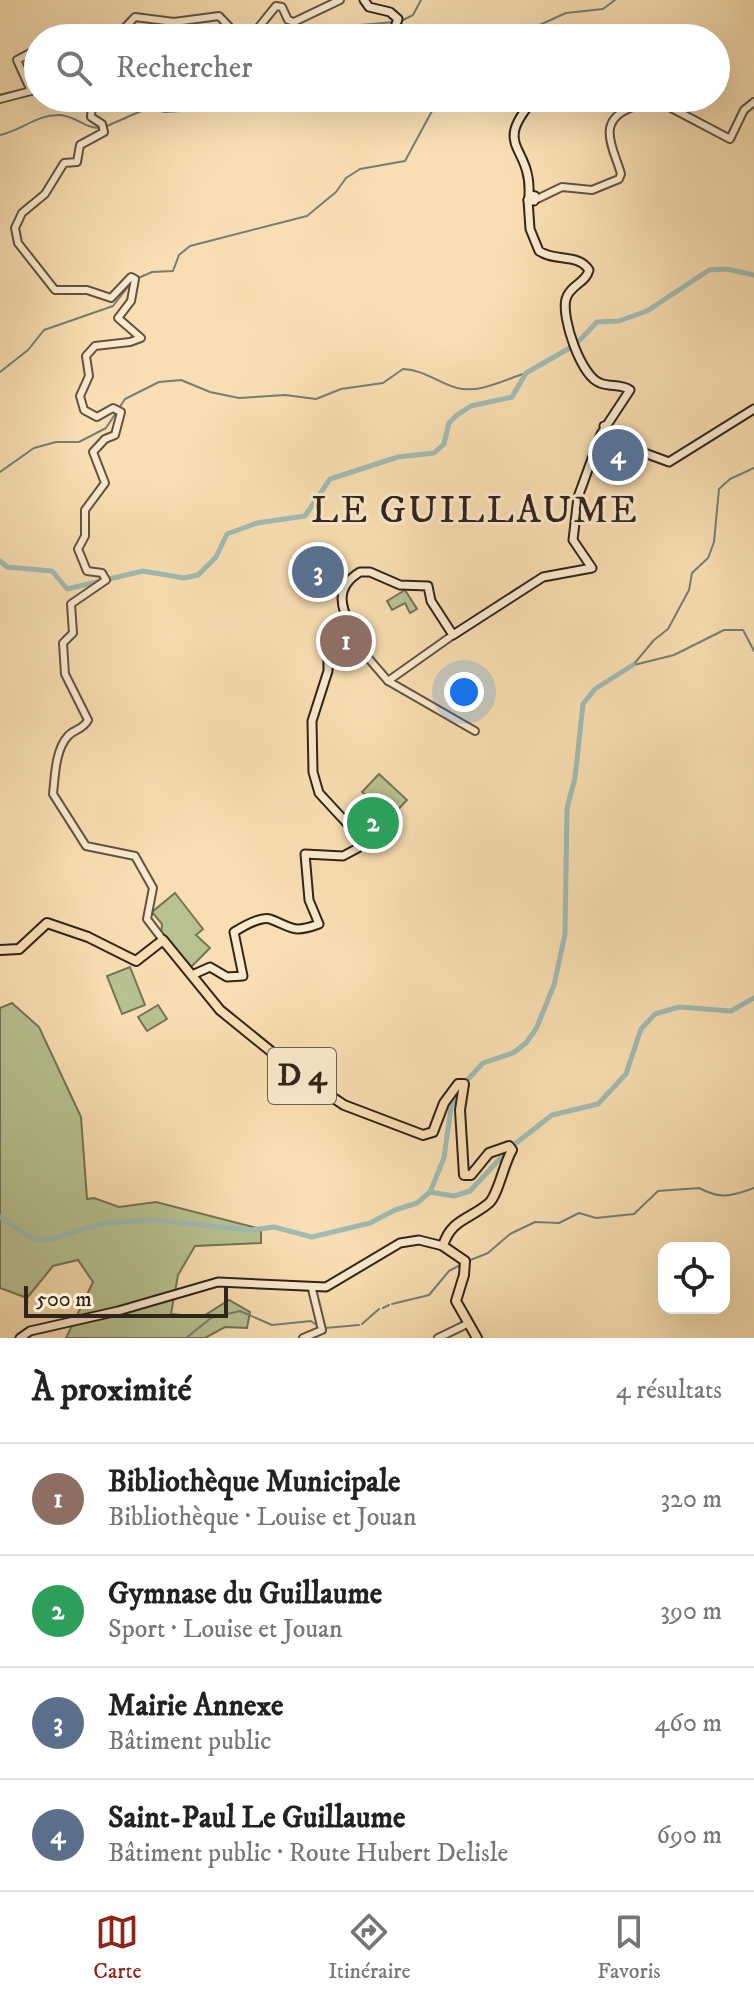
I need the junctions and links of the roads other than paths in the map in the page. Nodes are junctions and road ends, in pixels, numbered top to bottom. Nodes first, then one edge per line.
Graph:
1 (340, 0) edge
2 (364, 0) edge
3 (128, 24) edge
4 (229, 24) edge
5 (261, 24) edge
6 (398, 24) edge
7 (24, 56) edge
8 (24, 74) edge
9 (24, 95) edge
10 (0, 99) edge
11 (754, 102) edge
12 (91, 112) edge
13 (522, 112) edge
14 (623, 112) edge
15 (679, 112) edge
16 (532, 198) junction
17 (754, 409) edge
18 (604, 426) junction
19 (345, 623) junction
20 (453, 635) junction
21 (357, 645) junction
22 (330, 665) junction
23 (388, 681) junction
24 (475, 731) dead end
25 (163, 940) junction
26 (0, 950) edge
27 (195, 974) junction
28 (443, 1246) junction
29 (312, 1289) junction
30 (467, 1324) junction
31 (20, 1338) edge
32 (303, 1338) edge
33 (438, 1338) edge
34 (477, 1338) edge

1 - 5 street
2 - 6 main road
3 - 4 street
7 - 8 street
9 - 10 street
11 - 15 street
12 - 25 street
13 - 16 main road
14 - 16 street
16 - 18 main road
17 - 18 main road
18 - 20 main road
19 - 20 main road
19 - 21 main road
19 - 22 main road
20 - 23 street
21 - 22 main road
21 - 23 street
22 - 27 main road
23 - 24 street
25 - 26 main road
25 - 27 main road, D 4
27 - 28 main road, D 4
28 - 29 main road
28 - 30 main road
29 - 31 main road
29 - 32 street
30 - 33 street
30 - 34 main road

